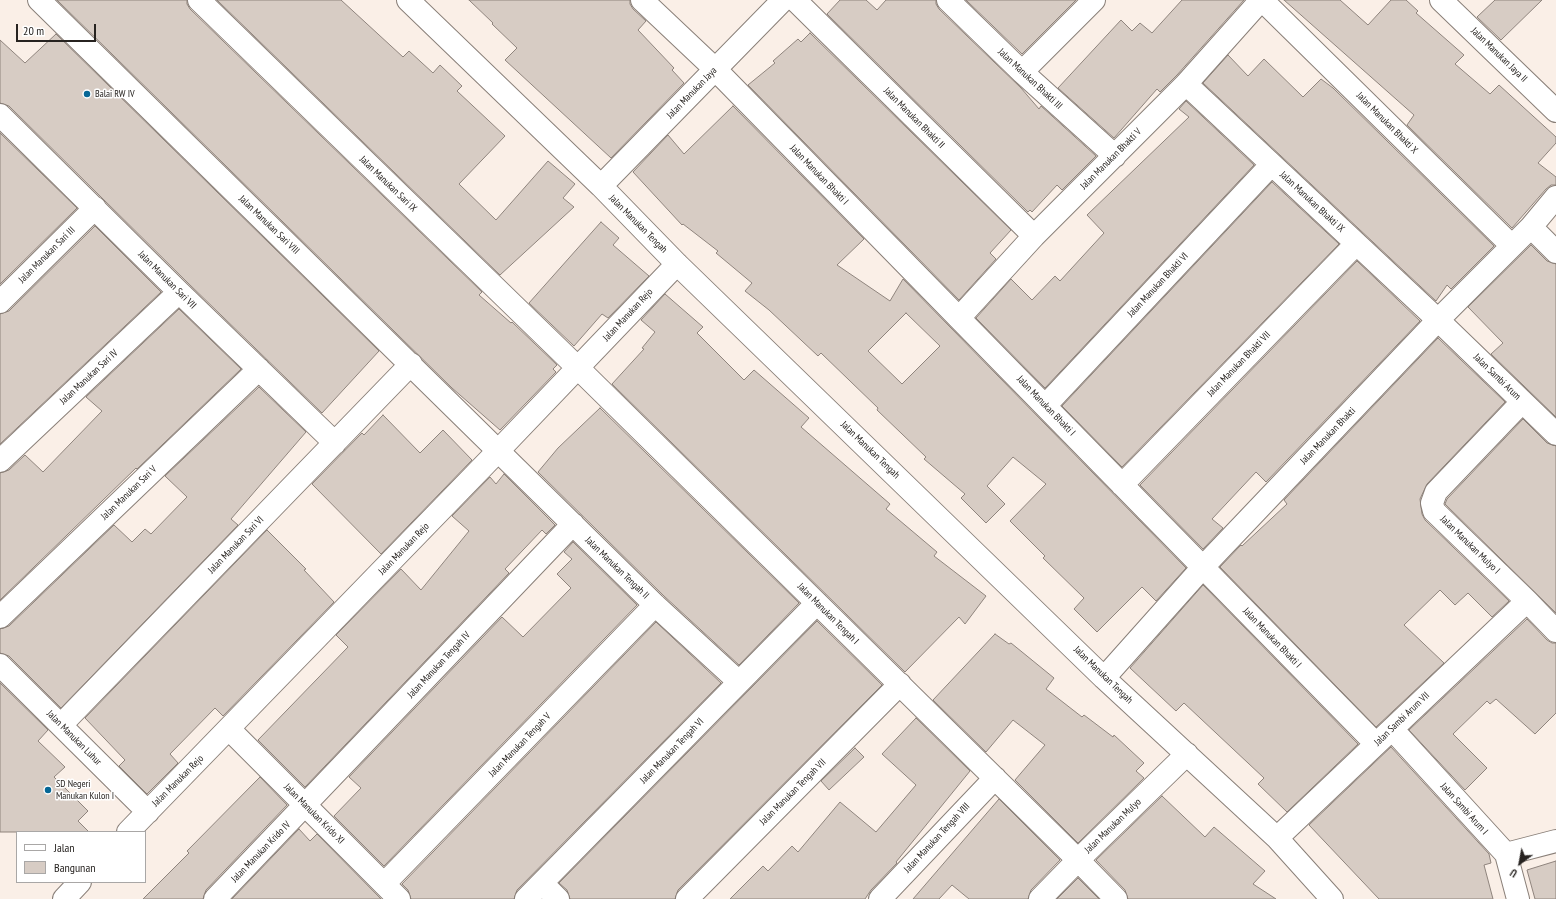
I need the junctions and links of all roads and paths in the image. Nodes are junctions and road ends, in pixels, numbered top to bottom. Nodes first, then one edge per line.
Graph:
1 (39, 0) edge
2 (199, 0) edge
3 (408, 0) edge
4 (642, 0) edge
5 (783, 0) edge
6 (795, 0) edge
7 (948, 0) edge
8 (1094, 0) edge
9 (1261, 0) edge
10 (1441, 0) edge
11 (715, 69) junction
12 (1022, 72) junction
13 (1186, 84) junction
14 (1552, 99) edge
15 (3, 125) edge
16 (1114, 156) junction
17 (1271, 165) junction
18 (601, 186) junction
19 (1556, 197) edge
20 (95, 208) junction
21 (1531, 227) junction
22 (1034, 236) junction
23 (1356, 244) junction
24 (1512, 246) junction
25 (1556, 252) edge
26 (677, 264) junction
27 (178, 292) junction
28 (0, 302) edge
29 (959, 318) junction
30 (1438, 320) junction
31 (411, 364) junction
32 (578, 368) junction
33 (259, 369) junction
34 (1522, 402) junction
35 (1045, 406) junction
36 (1556, 434) edge
37 (335, 444) junction
38 (498, 451) junction
39 (0, 461) edge
40 (1122, 485) junction
41 (573, 524) junction
42 (1203, 567) junction
43 (1527, 601) junction
44 (817, 603) junction
45 (655, 605) junction
46 (0, 617) edge
47 (1556, 631) edge
48 (0, 665) edge
49 (1104, 678) junction
50 (739, 682) junction
51 (900, 684) junction
52 (61, 725) junction
53 (229, 729) junction
54 (1384, 737) junction
55 (1187, 754) junction
56 (995, 778) junction
57 (306, 806) junction
58 (148, 812) junction
59 (129, 831) edge
60 (1277, 838) junction
61 (1556, 841) edge
62 (1506, 854) junction
63 (1078, 860) junction
64 (79, 883) edge
65 (542, 883) junction
66 (391, 892) edge
67 (225, 896) edge
68 (64, 899) edge
69 (526, 899) edge
70 (558, 899) edge
71 (687, 899) edge
72 (880, 899) edge
73 (1040, 899) edge
74 (1116, 899) edge
75 (1332, 899) edge
76 (1518, 899) edge

1 - 31 street, Jalan Manukan Sari VIII
2 - 32 street, Jalan Manukan Sari IX
3 - 18 street, Jalan Manukan Tengah
4 - 11 street, Jalan Manukan Bhakti I
5 - 11 street, Jalan Manukan Jaya
6 - 22 street, Jalan Manukan Bhakti II
7 - 12 street, Jalan Manukan Bhakti III
8 - 12 street
9 - 13 street, Jalan Manukan Bhakti V
9 - 24 street, Jalan Manukan Bhakti X
10 - 14 street, Jalan Manukan Jaya II
11 - 18 street, Jalan Manukan Jaya
11 - 29 street, Jalan Manukan Bhakti I
12 - 16 street, Jalan Manukan Bhakti III
13 - 16 street, Jalan Manukan Bhakti V
13 - 17 street, Jalan Manukan Bhakti IX
15 - 20 street, Jalan Manukan Sari VII
16 - 22 street, Jalan Manukan Bhakti V
17 - 23 street, Jalan Manukan Bhakti IX
17 - 35 street, Jalan Manukan Bhakti VI
18 - 26 street, Jalan Manukan Tengah
19 - 21 street, Jalan Manukan Bhakti
20 - 27 street, Jalan Manukan Sari VII
20 - 28 street, Jalan Manukan Sari III
21 - 24 street, Jalan Manukan Bhakti
21 - 25 street
22 - 29 street, Jalan Manukan Bhakti V
23 - 30 street, Jalan Manukan Bhakti IX
23 - 40 street, Jalan Manukan Bhakti VII
24 - 30 street, Jalan Manukan Bhakti
26 - 32 street, Jalan Manukan Rejo
26 - 49 street, Jalan Manukan Tengah
27 - 33 street, Jalan Manukan Sari VII
27 - 39 street, Jalan Manukan Sari IV
29 - 35 street, Jalan Manukan Bhakti I
30 - 34 street, Jalan Sambi Arum
30 - 42 street, Jalan Manukan Bhakti
31 - 37 street, Jalan Manukan Sari VI
31 - 38 street, Jalan Manukan Sari VIII
32 - 38 street, Jalan Manukan Rejo
32 - 44 street, Jalan Manukan Tengah I
33 - 37 street, Jalan Manukan Sari VII
33 - 46 street, Jalan Manukan Sari V
34 - 36 street, Jalan Sambi Arum
34 - 43 street, Jalan Manukan Mulyo I
35 - 40 street, Jalan Manukan Bhakti I
37 - 52 street, Jalan Manukan Sari VI
38 - 41 street, Jalan Manukan Tengah II
38 - 53 street, Jalan Manukan Rejo
40 - 42 street, Jalan Manukan Bhakti I
41 - 45 street, Jalan Manukan Tengah II
41 - 57 street, Jalan Manukan Tengah IV
42 - 49 street, Jalan Manukan Bhakti
42 - 54 street, Jalan Manukan Bhakti I
43 - 47 street, Jalan Manukan Mulyo I
43 - 54 street, Jalan Sambi Arum VII
44 - 50 street, Jalan Manukan Tengah VI
44 - 51 street, Jalan Manukan Tengah I
45 - 50 street, Jalan Manukan Tengah II
45 - 66 street, Jalan Manukan Tengah V
48 - 52 street, Jalan Manukan Luhur
49 - 55 street, Jalan Manukan Tengah
50 - 65 street, Jalan Manukan Tengah VI
51 - 56 street, Jalan Manukan Tengah I
51 - 71 street, Jalan Manukan Tengah VII
52 - 58 street, Jalan Manukan Luhur
53 - 57 street, Jalan Manukan Krido XI
53 - 58 street, Jalan Manukan Rejo
54 - 60 street, Jalan Sambi Arum VII
54 - 62 street, Jalan Sambi Arum I
55 - 60 street, Jalan Manukan Tengah
55 - 63 street, Jalan Manukan Mulyo
56 - 63 street, Jalan Manukan Tengah I
56 - 72 street, Jalan Manukan Tengah VIII
57 - 66 street, Jalan Manukan Krido XI
57 - 67 street, Jalan Manukan Krido IV
58 - 59 street, Jalan Manukan Rejo
60 - 75 street, Jalan Manukan Tengah
61 - 62 street
62 - 76 street, Jalan Sambi Arum I
63 - 73 street, Jalan Manukan Mulyo
63 - 74 street
64 - 68 street
65 - 69 street, Jalan Manukan Tengah VI
65 - 70 street

